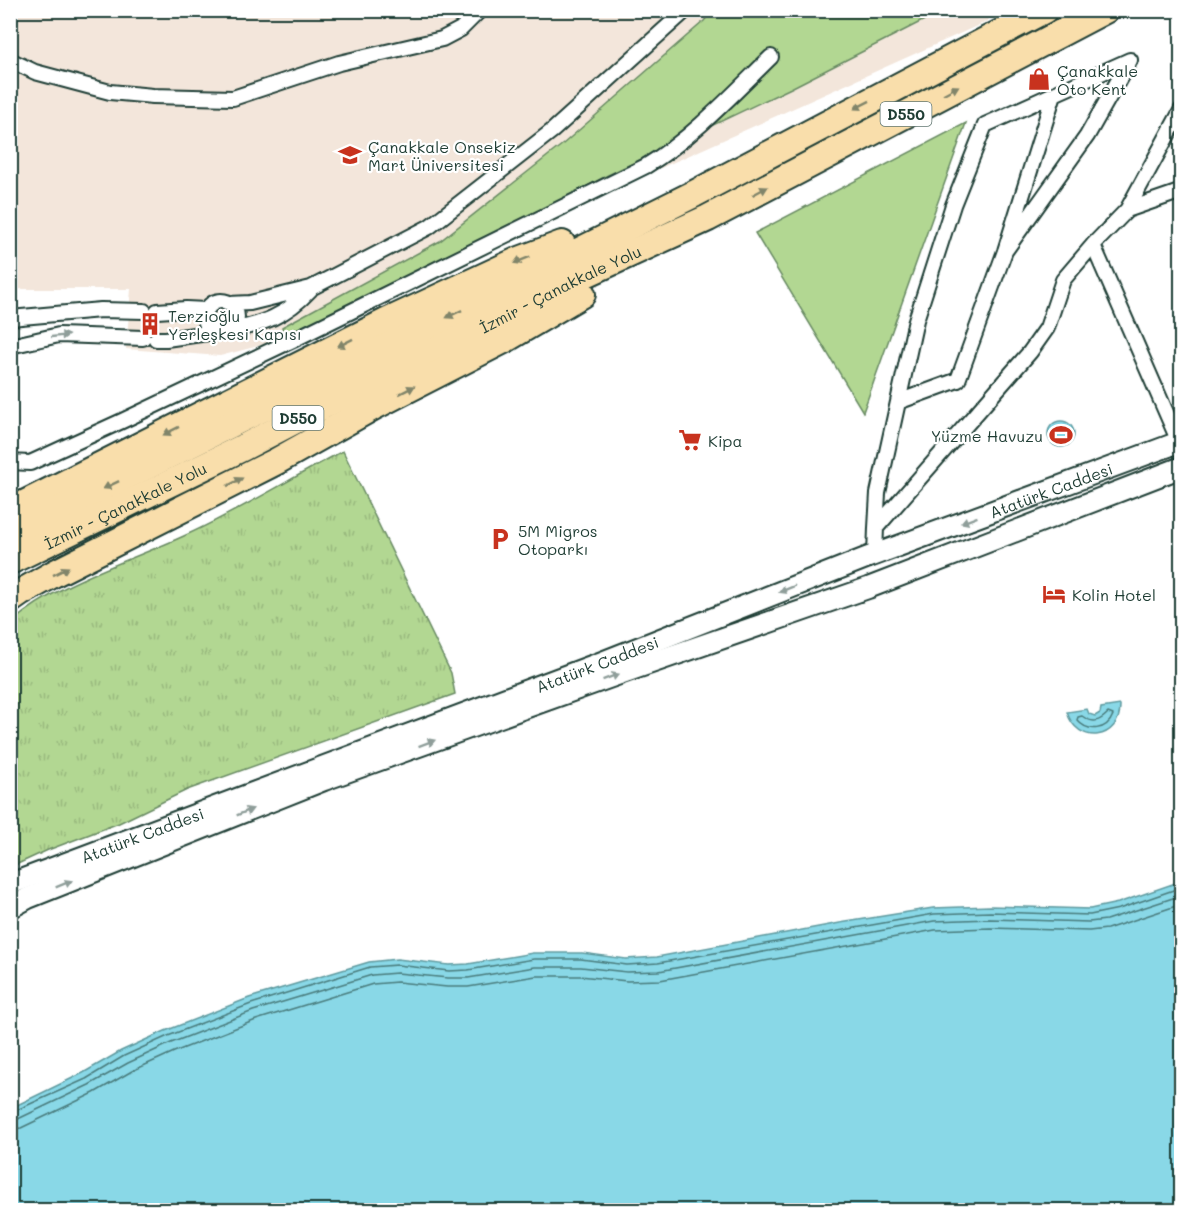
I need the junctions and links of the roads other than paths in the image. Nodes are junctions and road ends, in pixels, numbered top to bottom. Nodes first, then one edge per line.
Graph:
1 (480, 10) edge
2 (687, 10) edge
3 (1044, 10) edge
4 (1105, 10) edge
5 (771, 57) dead end
6 (10, 60) edge
7 (1054, 94) junction
8 (1182, 109) edge
9 (1182, 191) edge
10 (694, 194) junction
11 (1127, 210) junction
12 (708, 218) junction
13 (1093, 244) junction
14 (1005, 251) junction
15 (570, 269) junction
16 (311, 288) junction
17 (229, 304) junction
18 (112, 310) junction
19 (206, 310) junction
20 (10, 318) edge
21 (222, 332) junction
22 (110, 336) junction
23 (10, 346) edge
24 (898, 402) junction
25 (1180, 442) edge
26 (10, 462) edge
27 (1182, 467) edge
28 (995, 510) junction
29 (10, 511) edge
30 (876, 528) junction
31 (10, 534) edge
32 (1007, 534) junction
33 (875, 555) junction
34 (10, 561) edge
35 (887, 580) junction
36 (10, 600) edge
37 (489, 712) junction
38 (10, 884) edge
39 (10, 908) edge

1 - 6 street
2 - 16 street
3 -> 10 highway, D550
12 -> 4 highway, İzmir - Çanakkale Yolu / D550
5 - 26 street
7 - 14 street
7 - 14 street
7 - 24 street
8 - 11 street
9 - 11 street
10 - 15 highway, İzmir - Çanakkale Yolu / D550
10 -> 29 highway
11 - 13 street
12 - 15 highway, İzmir - Çanakkale Yolu / D550
36 -> 12 highway
13 - 25 street
13 - 30 street
14 - 24 street
15 -> 31 highway, İzmir - Çanakkale Yolu / D550
15 - 34 highway, İzmir - Çanakkale Yolu / D550
16 - 17 street
16 - 21 street
17 - 19 street
17 - 21 street
18 - 19 street
18 - 20 street
18 - 22 street
19 - 21 street
21 - 22 street
23 -> 22 street
24 - 30 street
25 - 28 main road, Atatürk Caddesi
27 - 32 main road, Atatürk Caddesi
28 - 32 main road
28 -> 33 main road, Atatürk Caddesi
30 - 33 street
32 - 35 main road, Atatürk Caddesi
33 - 35 main road
33 -> 37 main road, Atatürk Caddesi
37 -> 35 main road, Atatürk Caddesi
37 - 38 main road, Atatürk Caddesi
39 -> 37 main road, Atatürk Caddesi

